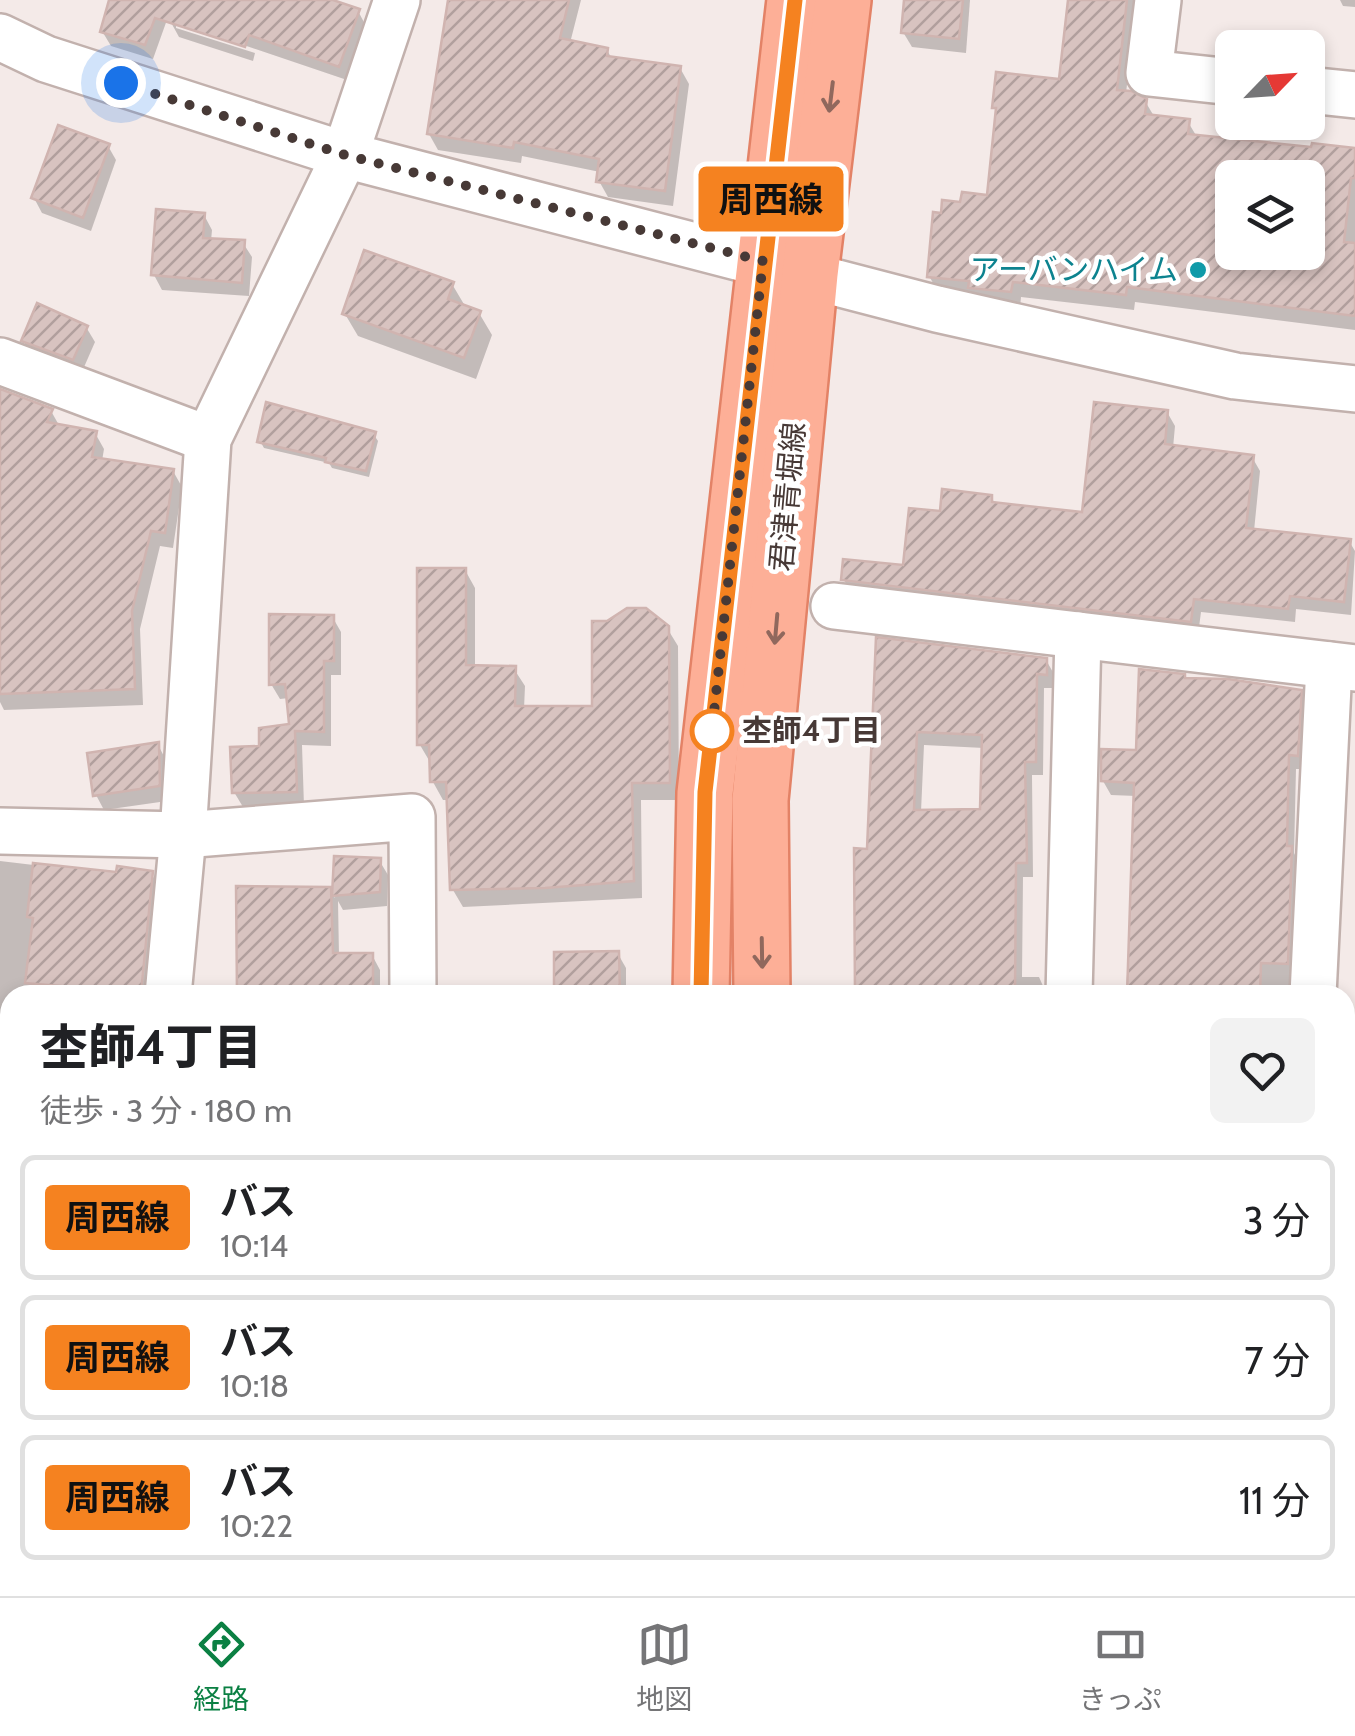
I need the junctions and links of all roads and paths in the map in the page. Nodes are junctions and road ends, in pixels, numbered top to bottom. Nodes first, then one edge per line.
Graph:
1 (397, 0) edge
2 (796, 0) edge
3 (843, 0) edge
4 (1158, 0) edge
5 (0, 37) edge
6 (1215, 80) edge
7 (1325, 92) edge
8 (1355, 95) edge
9 (345, 155) junction
10 (786, 267) junction
11 (0, 361) edge
12 (1355, 390) edge
13 (208, 439) junction
14 (834, 606) dead end
15 (1078, 635) junction
16 (1342, 667) edge
17 (0, 831) edge
18 (182, 835) junction
19 (169, 985) edge
20 (413, 985) edge
21 (702, 985) edge
22 (762, 985) edge
23 (1069, 985) edge
24 (1313, 985) edge

1 - 9 street
2 - 10 main road, 君津青堀線
3 -> 10 main road, 君津青堀線
4 - 6 street
5 - 9 street
7 - 8 street
9 - 10 street
9 - 13 street
10 - 12 street
10 - 21 main road, 君津青堀線
10 -> 22 main road, 君津青堀線
11 - 13 street
13 - 18 street
14 - 15 street
15 - 16 street
15 - 23 street
16 - 24 street
17 - 18 street
18 - 19 street
18 - 20 street

